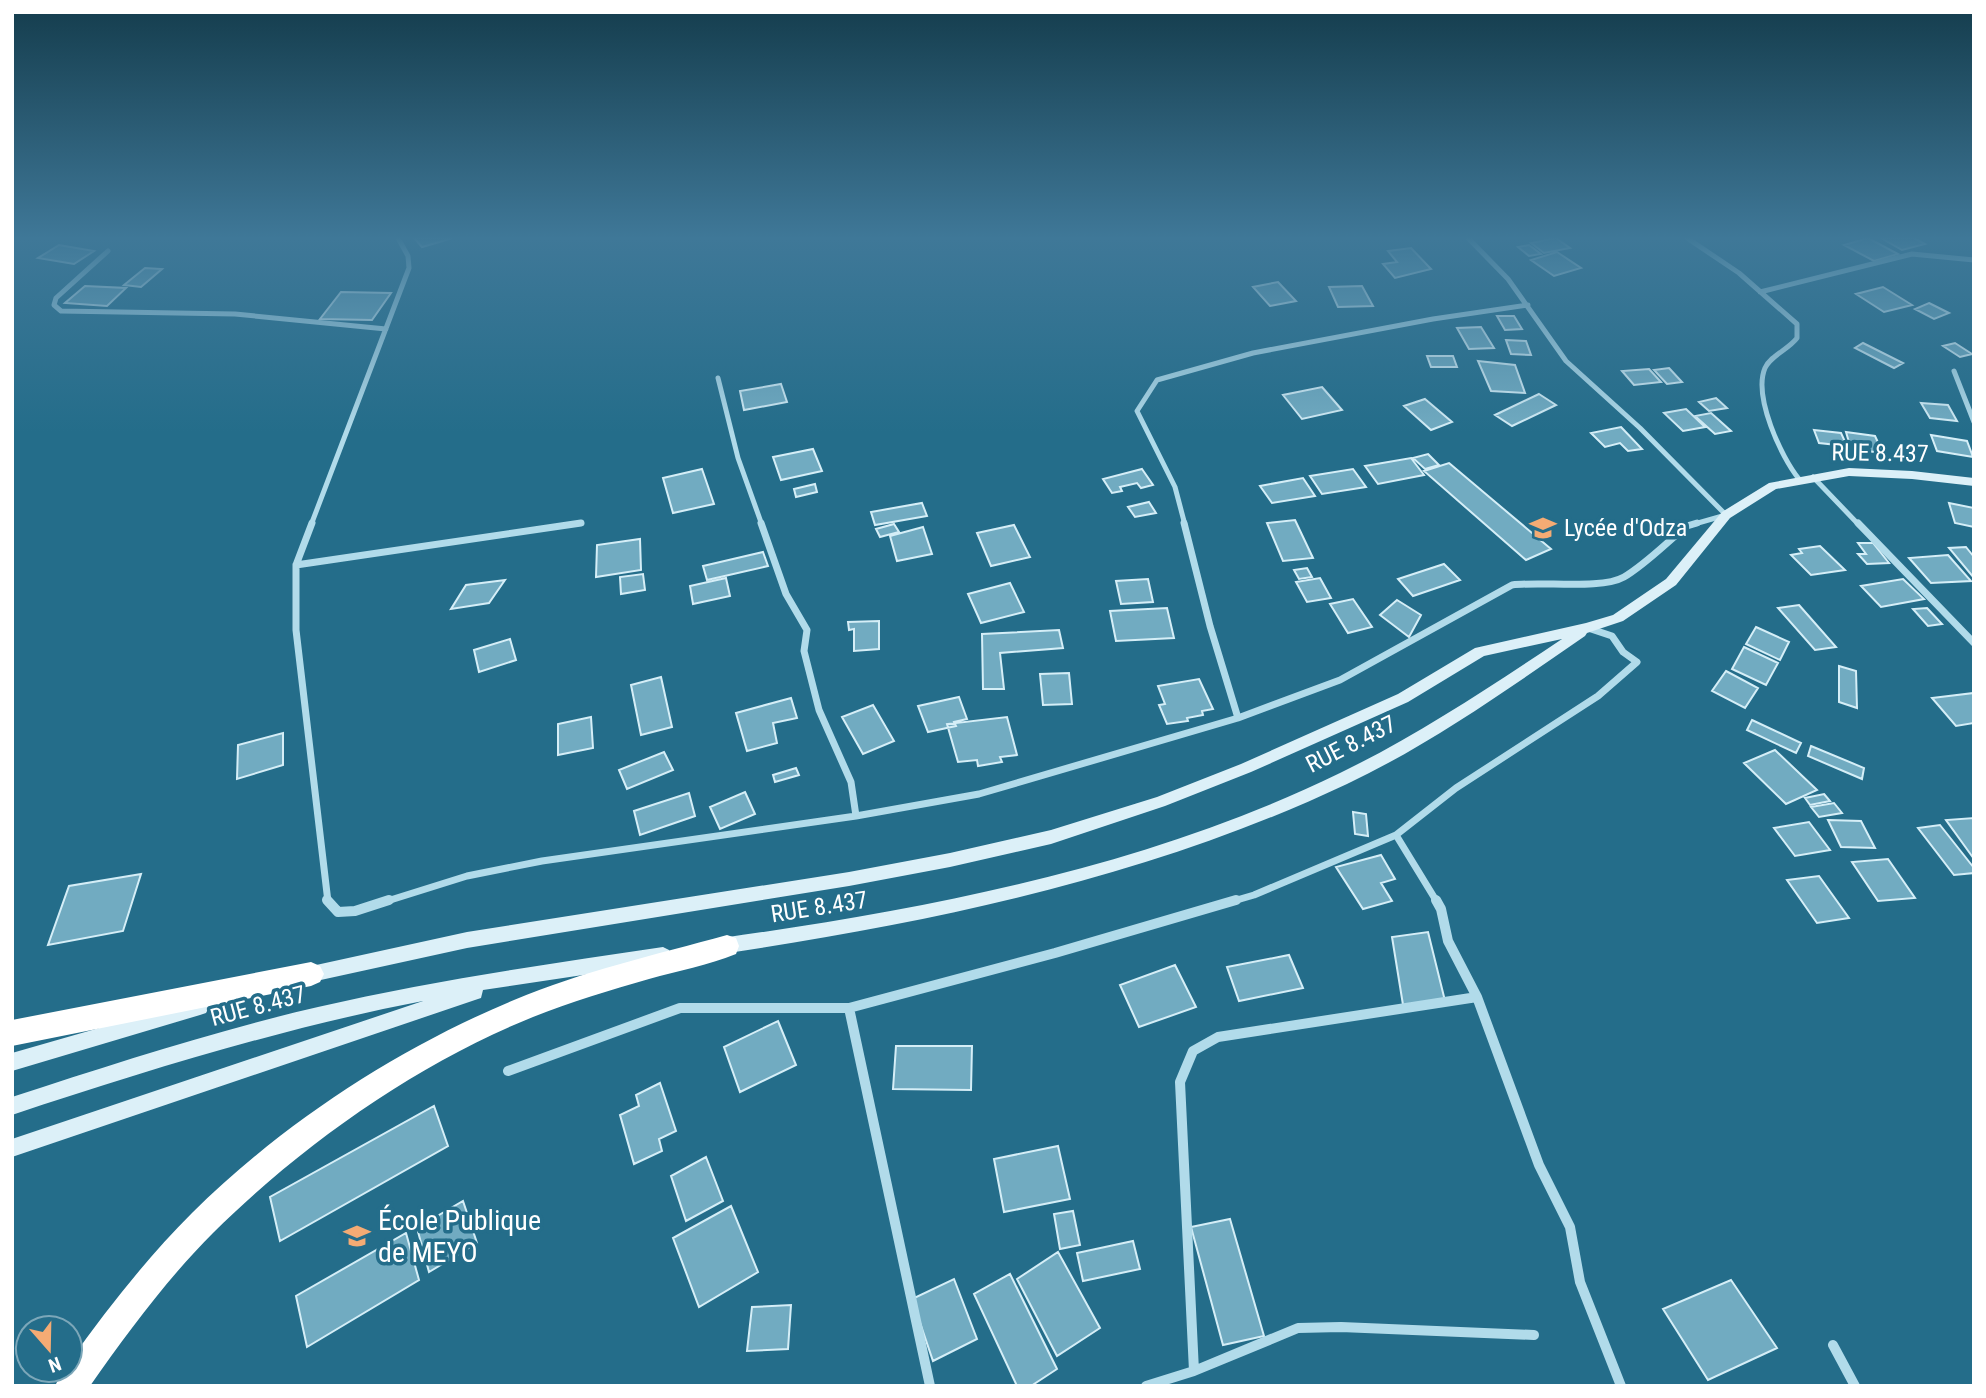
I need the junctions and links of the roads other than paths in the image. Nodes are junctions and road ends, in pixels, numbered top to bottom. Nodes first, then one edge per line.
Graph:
1 (55, 303) edge
2 (396, 303) edge
3 (1773, 303) edge
4 (1528, 305) joint
5 (386, 329) junction
6 (1954, 371) dead end
7 (718, 378) dead end
8 (1974, 422) edge
9 (1813, 477) junction
10 (1799, 479) junction
11 (1974, 482) edge
12 (1727, 515) junction
13 (581, 523) dead end
14 (296, 565) junction
15 (1587, 628) junction
16 (1974, 643) edge
17 (1238, 718) junction
18 (856, 816) junction
19 (1396, 835) junction
20 (727, 946) junction
21 (530, 973) junction
22 (311, 974) junction
23 (1477, 997) junction
24 (849, 1008) junction
25 (12, 1033) edge
26 (12, 1062) edge
27 (508, 1071) dead end
28 (12, 1106) edge
29 (12, 1148) edge
30 (1534, 1335) dead end
31 (1833, 1345) dead end
32 (1194, 1371) junction
33 (71, 1386) edge
34 (930, 1386) edge
35 (1146, 1386) edge
36 (1621, 1386) edge
37 (1855, 1386) edge

1 - 5 street
2 - 5 street
3 - 10 street
4 - 12 street
4 - 17 street
5 - 14 street
6 - 8 street
7 - 18 street
9 - 10 main road, RUE 8.437
9 - 11 main road, RUE 8.437
9 - 16 street
10 - 12 main road, RUE 8.437
12 - 15 main road, RUE 8.437
12 - 17 street
13 - 14 street
14 - 18 street
15 - 19 street
15 - 20 main road, RUE 8.437
15 - 22 main road, RUE 8.437
17 - 18 street
19 - 23 street
19 - 24 street
20 - 21 main road, RUE 8.437
20 - 33 highway
21 - 28 main road, RUE 8.437
21 - 29 main road
22 - 25 highway
22 - 26 main road, RUE 8.437
23 - 32 street
23 - 36 street
24 - 27 street
24 - 34 street
30 - 32 street
31 - 37 street
32 - 35 street

